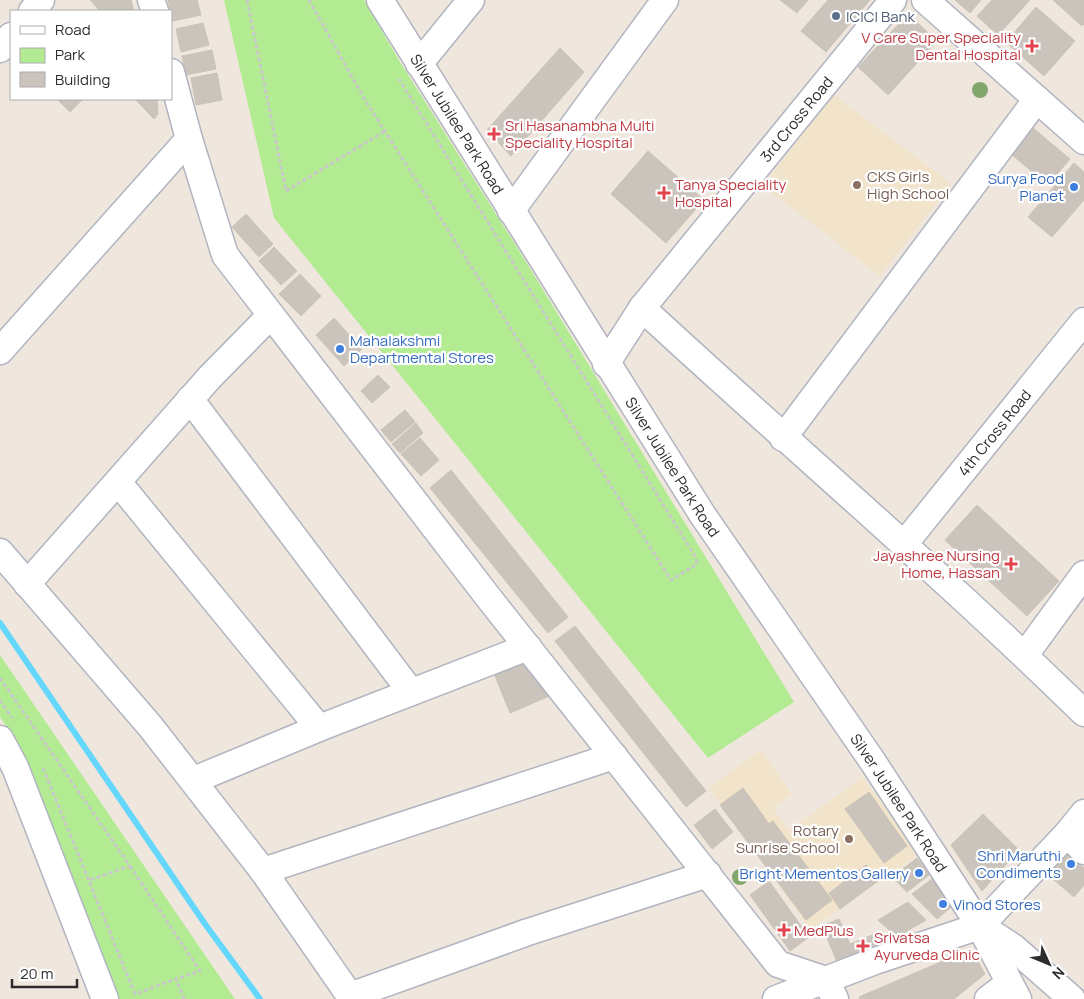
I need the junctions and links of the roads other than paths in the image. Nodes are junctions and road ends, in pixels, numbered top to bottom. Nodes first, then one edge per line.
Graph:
1 (41, 0) edge
2 (380, 0) edge
3 (471, 0) edge
4 (665, 0) edge
5 (893, 0) edge
6 (925, 0) edge
7 (33, 10) edge
8 (10, 37) edge
9 (0, 49) edge
10 (408, 71) junction
11 (172, 76) edge
12 (1037, 99) junction
13 (189, 139) junction
14 (1084, 141) edge
15 (512, 211) junction
16 (642, 308) junction
17 (271, 315) junction
18 (1084, 321) edge
19 (0, 351) edge
20 (606, 364) junction
21 (190, 399) junction
22 (783, 438) junction
23 (118, 482) junction
24 (905, 543) junction
25 (0, 552) edge
26 (1084, 574) edge
27 (27, 584) junction
28 (528, 647) junction
29 (1025, 655) junction
30 (411, 692) junction
31 (1084, 713) edge
32 (318, 728) junction
33 (0, 739) edge
34 (614, 756) junction
35 (194, 780) junction
36 (1084, 813) edge
37 (1076, 842) edge
38 (263, 871) junction
39 (708, 874) junction
40 (980, 926) junction
41 (831, 990) edge
42 (1014, 991) edge
43 (350, 998) edge
44 (106, 999) edge
45 (776, 999) edge
46 (988, 999) edge
47 (1072, 999) edge

1 - 7 street
2 - 10 street, Silver Jubilee Park Road
3 - 10 street
4 - 15 street
5 - 16 street, 3rd Cross Road
6 - 12 street
8 - 9 street
10 - 15 street, Silver Jubilee Park Road
11 - 13 street
12 - 14 street
12 - 22 street
13 - 17 street
13 - 19 street
15 - 20 street, Silver Jubilee Park Road
16 - 20 street, 3rd Cross Road
16 - 22 street
17 - 21 street
17 - 28 street
18 - 24 street, 4th Cross Road
20 - 40 street, Silver Jubilee Park Road
21 - 23 street
21 - 30 street
22 - 24 street
23 - 27 street
23 - 32 street
24 - 29 street
25 - 27 street
26 - 29 street
27 - 35 street
28 - 30 street
28 - 34 street
29 - 31 street
30 - 32 street
32 - 35 street
33 - 44 street
34 - 38 street
34 - 39 street
35 - 38 street
36 - 37 street
37 - 40 street
38 - 43 street
39 - 41 street
39 - 43 street
40 - 41 street
40 - 42 street, Silver Jubilee Park Road
40 - 47 street
41 - 45 street
42 - 46 street

